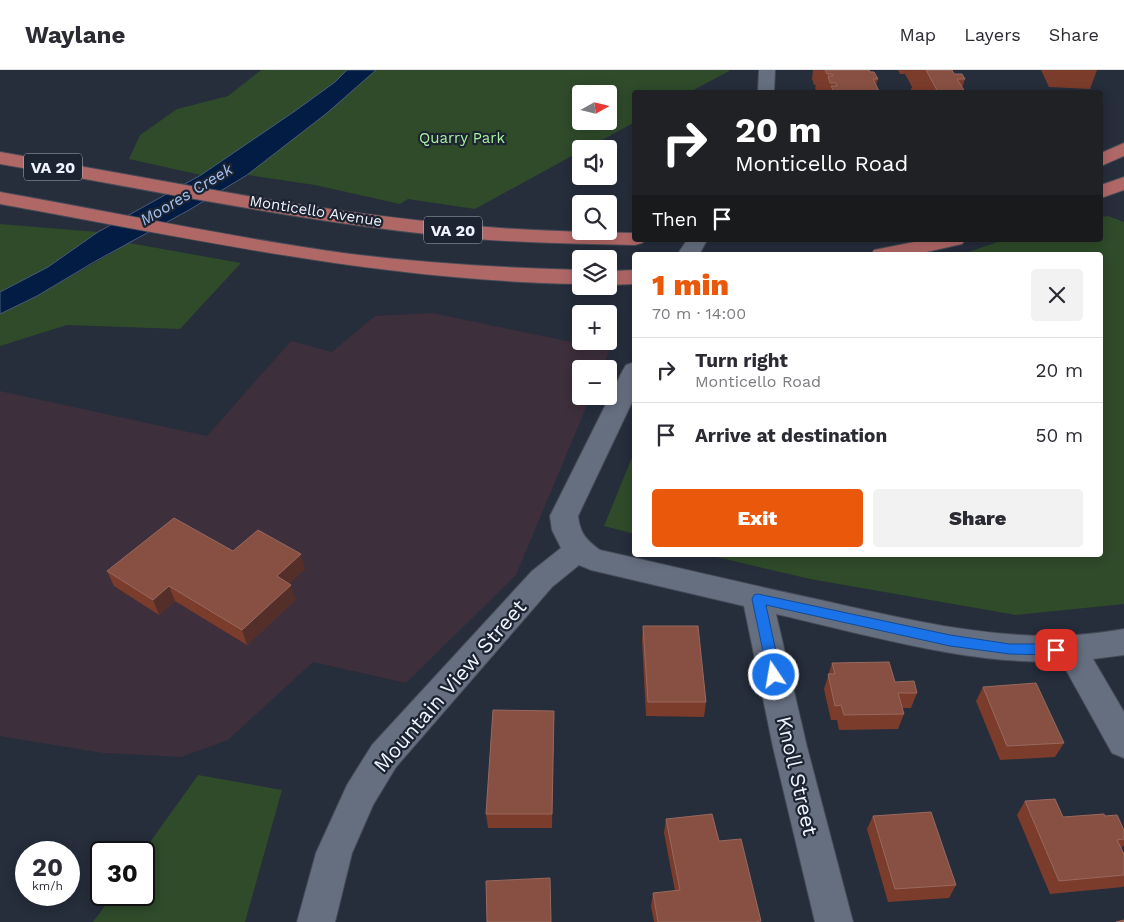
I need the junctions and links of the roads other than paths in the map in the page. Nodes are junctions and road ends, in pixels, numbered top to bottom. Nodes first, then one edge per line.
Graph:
1 (767, 70) edge
2 (766, 90) edge
3 (1124, 149) edge
4 (0, 158) edge
5 (1103, 159) edge
6 (1124, 183) edge
7 (1103, 191) edge
8 (0, 198) edge
9 (632, 238) edge
10 (945, 242) edge
11 (897, 252) edge
12 (572, 277) edge
13 (632, 277) edge
14 (617, 278) edge
15 (632, 376) edge
16 (578, 550) junction
17 (758, 599) junction
18 (1124, 642) edge
19 (1071, 650) junction
20 (1124, 743) edge
21 (316, 922) edge
22 (834, 922) edge

1 - 2 street
3 - 5 main road
4 - 9 main road, Monticello Avenue / VA 20
6 - 7 main road
8 - 12 main road, VA 20
10 - 11 main road
13 - 14 main road
15 - 16 street
16 - 17 street
16 - 21 street, Mountain View Street
17 - 19 street
17 - 22 street, Knoll Street
18 - 19 street
19 - 20 street

